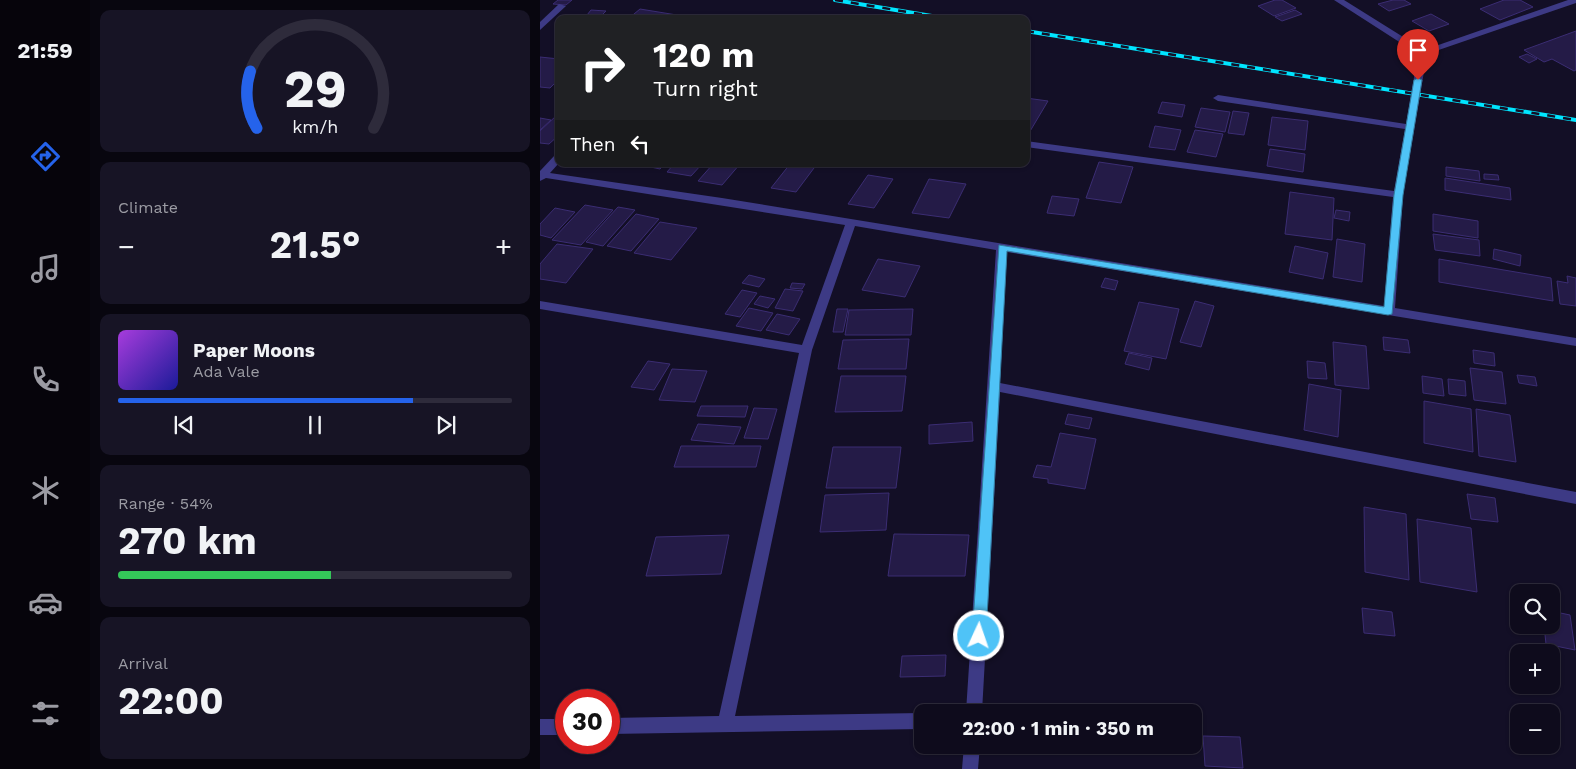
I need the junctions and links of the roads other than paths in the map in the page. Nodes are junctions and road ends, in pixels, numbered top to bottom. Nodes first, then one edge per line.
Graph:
1 (1338, 0) edge
2 (1568, 1) edge
3 (562, 6) dead end
4 (540, 27) edge
5 (1423, 53) junction
6 (1218, 98) dead end
7 (1410, 127) junction
8 (1030, 145) edge
9 (555, 161) edge
10 (541, 175) edge
11 (1398, 195) junction
12 (851, 223) junction
13 (1002, 247) junction
14 (540, 304) edge
15 (1388, 312) junction
16 (1576, 342) edge
17 (806, 350) junction
18 (994, 386) junction
19 (1576, 498) edge
20 (974, 704) edge
21 (914, 721) edge
22 (726, 724) junction
23 (620, 726) edge
24 (540, 727) edge
25 (555, 727) edge
26 (971, 754) edge
27 (970, 769) edge

1 - 5 street
2 - 5 street
3 - 4 street
5 - 7 street
6 - 7 street
7 - 11 street
8 - 11 street
9 - 10 street
10 - 12 street
11 - 15 street
12 - 13 street
12 - 17 street
13 - 15 street
13 - 18 street
14 - 17 street
15 - 16 street
17 - 22 street
18 - 19 street
18 - 20 street
21 - 22 street
22 - 23 street
24 - 25 street
26 - 27 street

